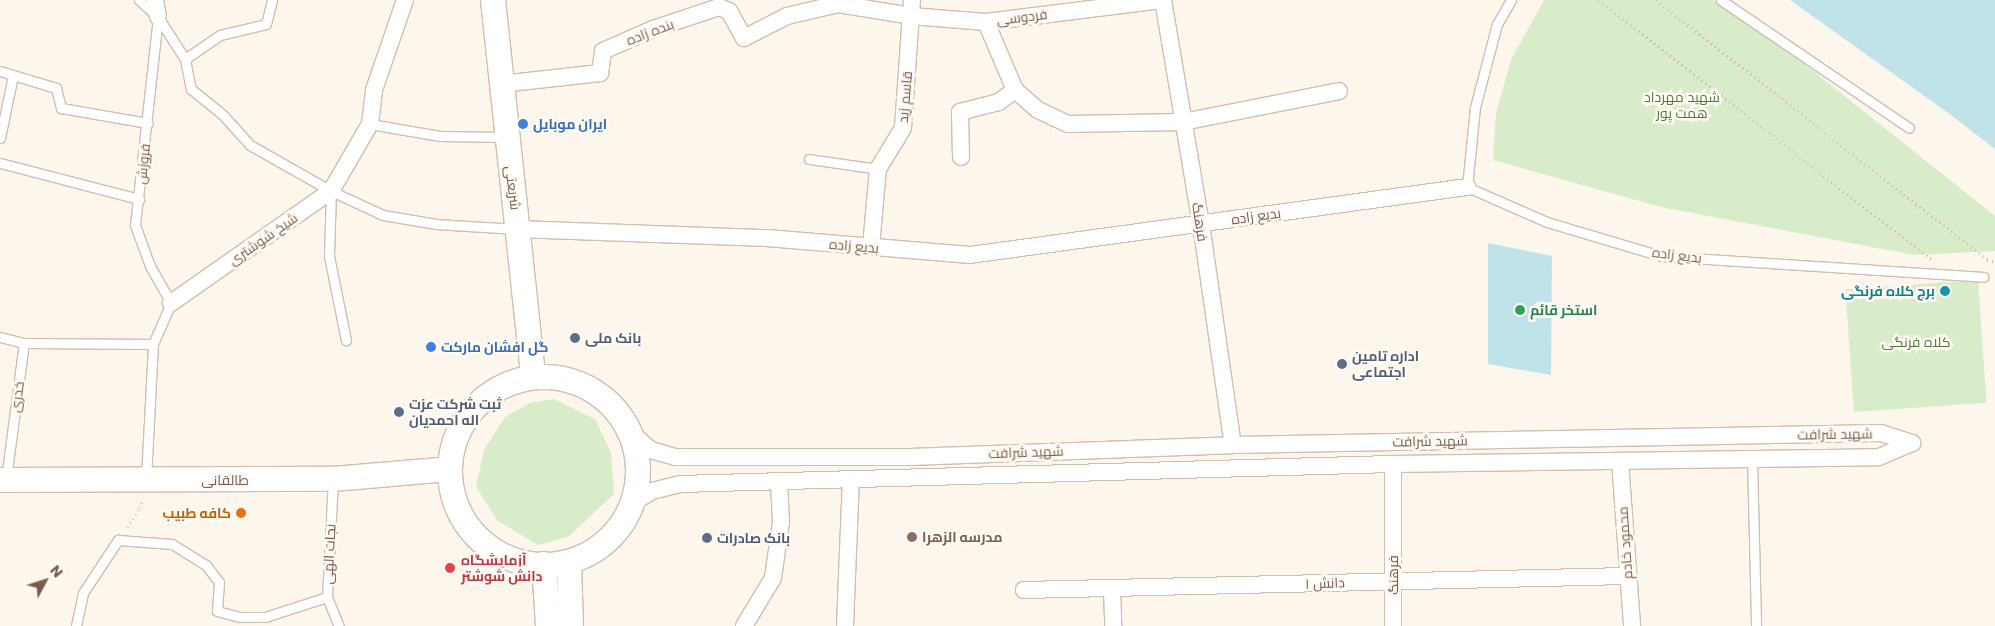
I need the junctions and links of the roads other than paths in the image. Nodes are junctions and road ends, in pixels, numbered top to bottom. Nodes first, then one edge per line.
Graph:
1 (139, 0) edge
2 (155, 0) edge
3 (272, 0) edge
4 (405, 0) edge
5 (493, 0) edge
6 (1162, 0) edge
7 (1511, 0) edge
8 (1721, 0) edge
9 (718, 3) edge
10 (912, 8) edge
11 (158, 17) junction
12 (986, 22) junction
13 (185, 59) junction
14 (0, 71) edge
15 (13, 75) junction
16 (501, 84) junction
17 (1015, 90) junction
18 (1339, 91) dead end
19 (1183, 122) junction
20 (148, 123) junction
21 (370, 124) junction
22 (1909, 128) dead end
23 (506, 137) junction
24 (0, 138) edge
25 (961, 157) dead end
26 (809, 159) dead end
27 (0, 163) edge
28 (878, 169) junction
29 (1467, 187) junction
30 (331, 191) junction
31 (139, 199) junction
32 (1201, 224) junction
33 (518, 229) junction
34 (870, 247) junction
35 (1983, 276) dead end
36 (171, 303) junction
37 (0, 337) edge
38 (346, 340) dead end
39 (24, 343) junction
40 (153, 344) junction
41 (533, 376) junction
42 (630, 432) junction
43 (1724, 436) junction
44 (1233, 445) junction
45 (1752, 458) junction
46 (1724, 459) junction
47 (1620, 461) junction
48 (1393, 464) junction
49 (449, 469) junction
50 (146, 478) junction
51 (333, 479) junction
52 (851, 479) junction
53 (3, 480) edge
54 (779, 483) junction
55 (634, 502) junction
56 (569, 563) junction
57 (544, 564) junction
58 (1627, 576) junction
59 (1393, 582) junction
60 (1112, 589) junction
61 (1024, 590) dead end
62 (327, 597) junction
63 (76, 626) edge
64 (339, 626) edge
65 (548, 626) edge
66 (572, 626) edge
67 (744, 626) edge
68 (845, 626) edge
69 (1113, 626) edge
70 (1393, 626) edge
71 (1632, 626) edge
72 (1756, 626) edge

1 - 11 lane
2 - 11 street
3 - 13 lane
4 - 21 street, شیخ شوشتری
5 - 16 main road, شریعتی
6 - 12 street, فردوسی
6 - 19 street, فرهنگ
7 - 29 lane
8 - 22 lane
9 - 10 street, فردوسی
9 - 16 street, بنده زاده
10 - 12 street, فردوسی
10 - 28 street, قاسم زید
11 - 13 lane
11 - 20 lane, فروزش
12 - 17 street
13 - 30 lane
14 - 15 lane
15 - 20 lane
15 - 24 lane
16 - 23 main road, شریعتی
17 - 19 street
17 - 25 street
18 - 19 street
19 - 32 street, فرهنگ
20 - 31 lane, فروزش
21 - 23 lane
21 - 30 street, شیخ شوشتری
23 - 33 main road, شریعتی
26 - 28 lane
27 - 31 lane
28 - 34 street, قاسم زید
29 - 32 street, بدیع زاده
29 - 35 lane, بدیع زاده
30 - 33 lane
30 - 36 street, شیخ شوشتری
30 - 38 lane
31 - 36 lane, فروزش
32 - 34 street, بدیع زاده
32 - 44 street, فرهنگ
33 - 34 street, بدیع زاده
33 - 41 main road, شریعتی
36 - 40 lane
37 - 39 lane
39 - 40 lane
39 - 53 lane, خدری
40 - 50 lane
41 - 42 main road
41 - 49 main road
42 - 44 street, شهید شرافت
42 - 55 main road
43 - 44 street, شهید شرافت
43 - 45 street, شهید شرافت
43 - 46 street
45 - 46 street, شهید شرافت
45 - 72 lane
46 - 47 street, شهید شرافت
47 - 48 street, شهید شرافت
47 - 58 street, محمود خادم
48 - 52 street, شهید شرافت
48 - 59 street, فرهنگ
49 - 51 main road, طالقانی
49 - 57 main road
50 - 51 main road, طالقانی
50 - 53 main road, طالقانی
51 - 62 lane, نجات الهی
52 - 54 street, شهید شرافت
52 - 68 street
54 - 55 street, شهید شرافت
54 - 67 street
55 - 56 main road
56 - 57 main road
56 - 66 main road
57 - 65 main road
58 - 59 street, دانش ۱
58 - 71 street, محمود خادم
59 - 60 street, دانش ۱
59 - 70 street, فرهنگ
60 - 61 street, دانش ۱
60 - 69 street
62 - 63 lane
62 - 64 lane, نجات الهی

